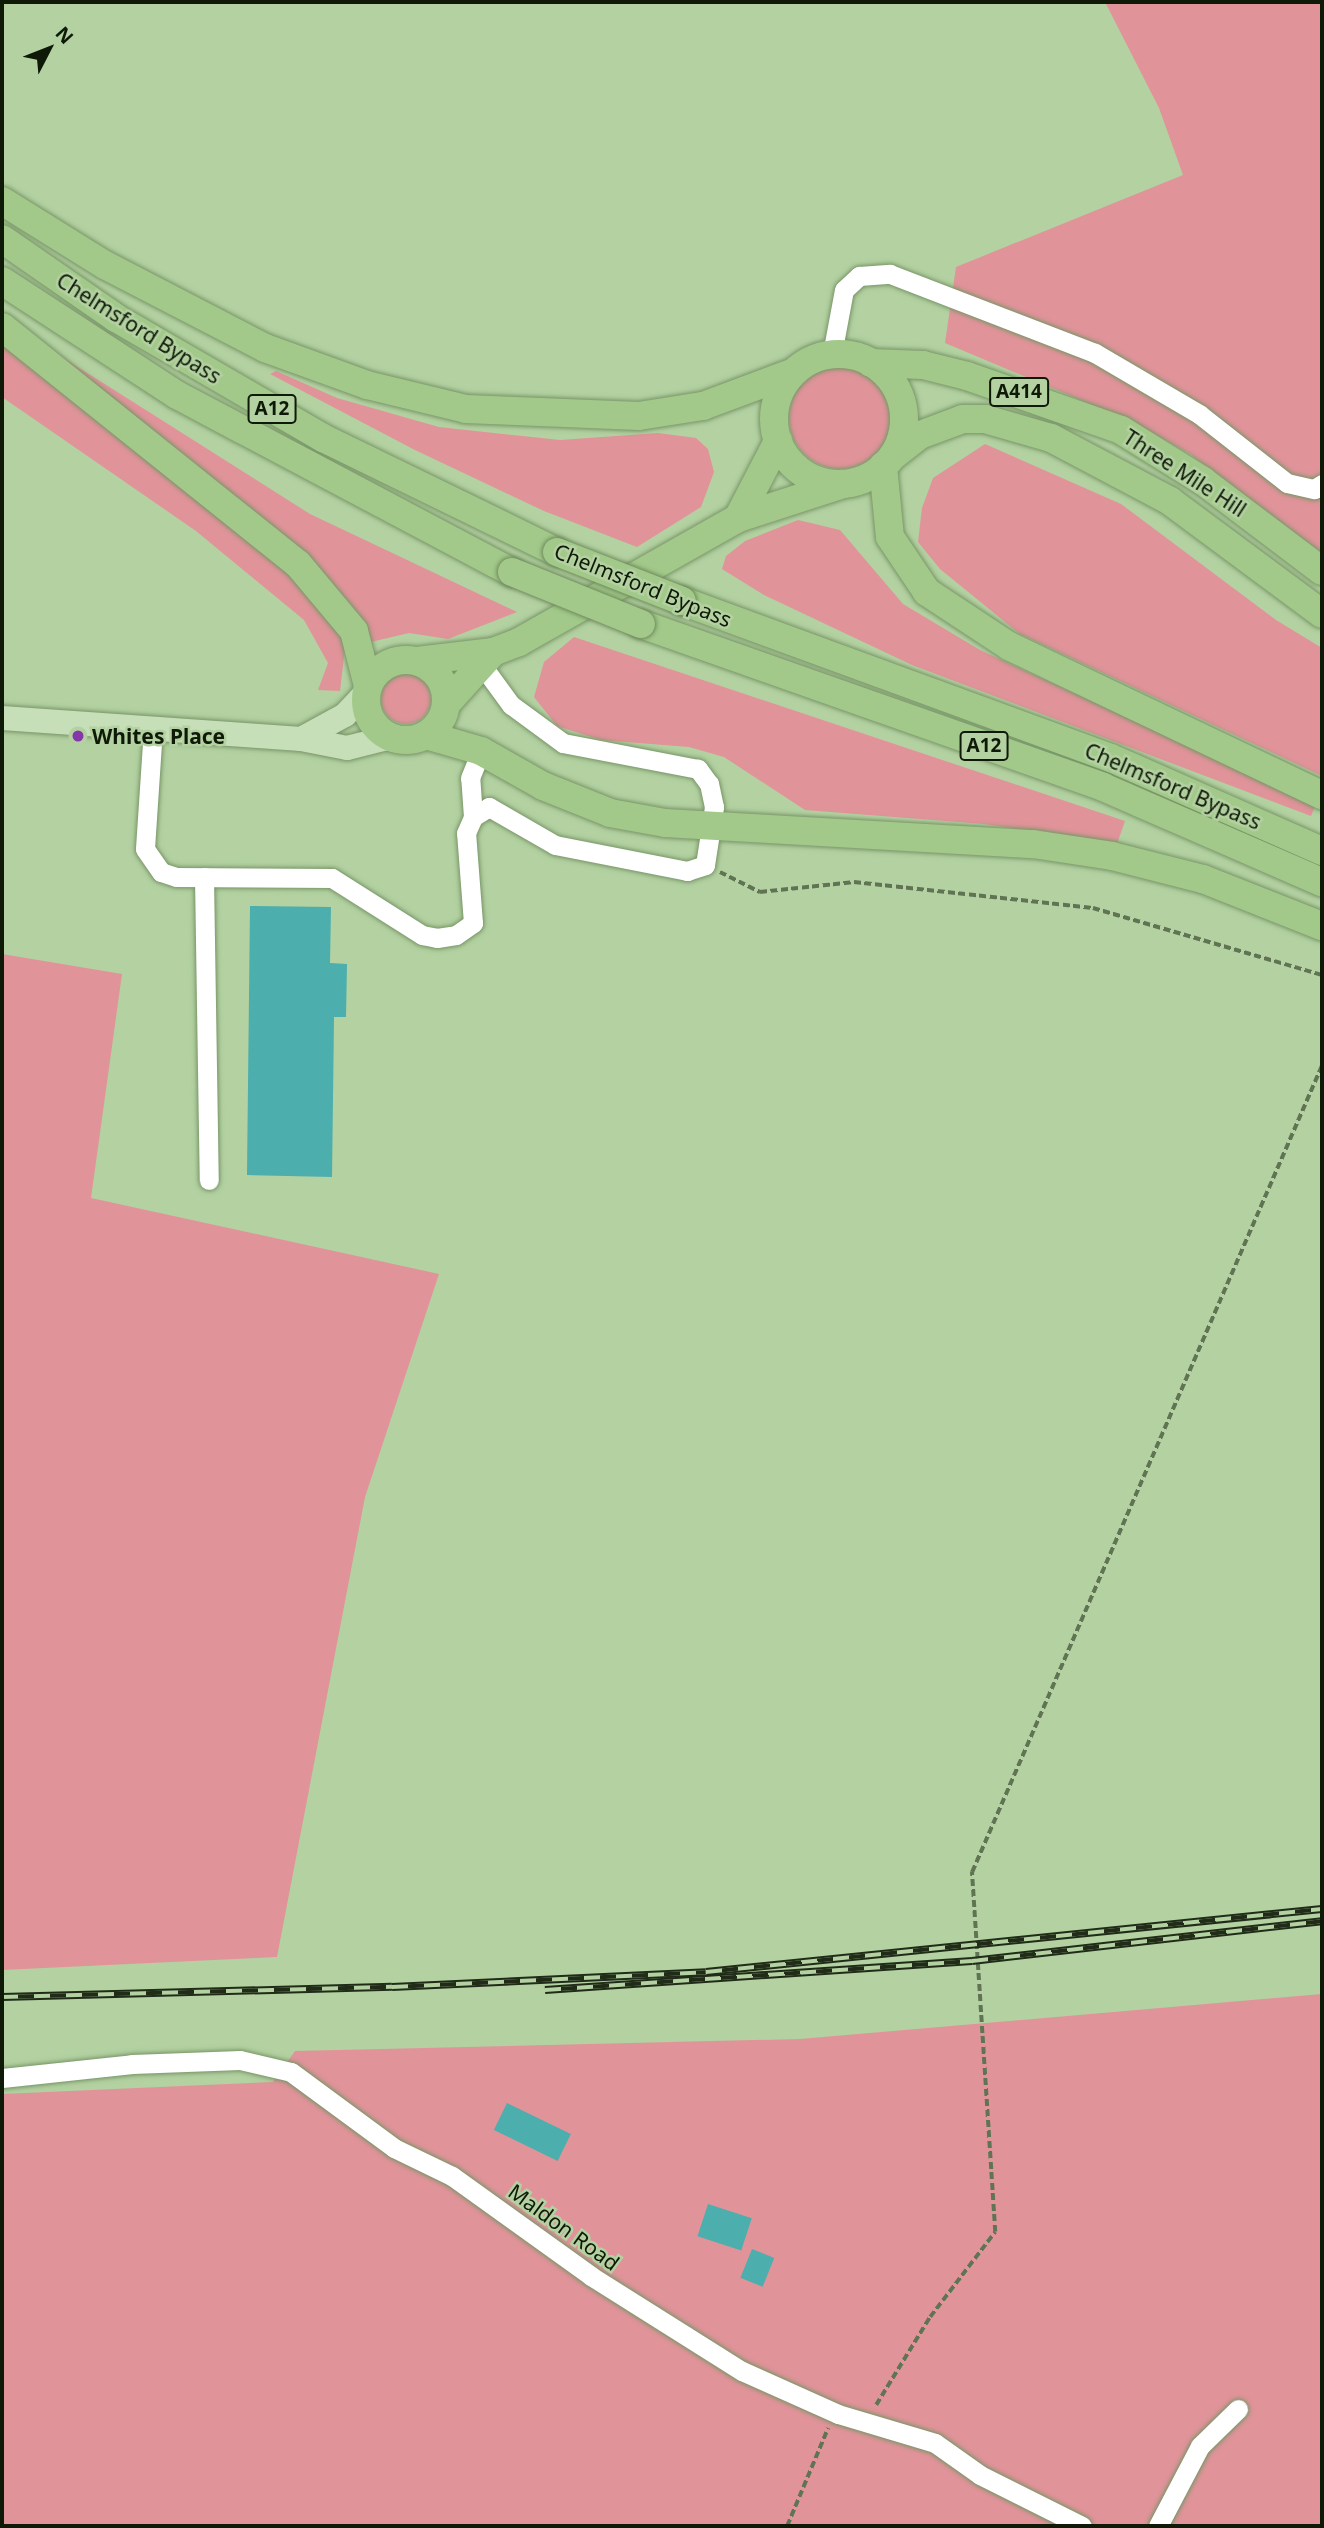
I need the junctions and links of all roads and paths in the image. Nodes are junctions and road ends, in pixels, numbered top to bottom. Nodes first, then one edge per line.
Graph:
1 (2, 201) edge
2 (2, 239) edge
3 (2, 281) edge
4 (2, 327) edge
5 (832, 354) junction
6 (871, 363) junction
7 (794, 372) junction
8 (778, 441) junction
9 (888, 461) junction
10 (843, 484) junction
11 (1322, 484) edge
12 (738, 518) junction
13 (1322, 571) edge
14 (1322, 614) edge
15 (483, 657) junction
16 (417, 662) junction
17 (368, 688) junction
18 (446, 704) junction
19 (2, 718) edge
20 (153, 728) junction
21 (426, 735) junction
22 (391, 737) junction
23 (301, 739) junction
24 (481, 751) junction
25 (1322, 795) edge
26 (473, 817) junction
27 (710, 826) junction
28 (1322, 851) edge
29 (705, 865) junction
30 (204, 877) junction
31 (1322, 882) edge
32 (1322, 926) edge
33 (1322, 975) edge
34 (1322, 1065) edge
35 (209, 1180) dead end
36 (2, 2078) edge
37 (1238, 2409) dead end
38 (834, 2412) junction
39 (866, 2422) junction
40 (787, 2526) edge
41 (1082, 2526) edge
42 (1158, 2526) edge

1 - 7 highway
2 - 28 highway, Chelmsford Bypass / A12, bridge
3 - 31 highway, Chelmsford Bypass / A12, bridge
4 - 17 highway
5 - 6 highway
5 - 7 highway
5 - 11 street
6 - 9 highway
6 - 13 highway, Three Mile Hill / A414
7 - 8 highway
8 - 10 highway
8 - 12 highway
9 - 10 highway
9 - 14 highway, Three Mile Hill / A414
9 - 25 highway
10 - 12 highway
12 - 15 highway
15 - 16 highway
15 - 18 highway
15 - 27 street
16 - 17 highway
16 - 18 highway
17 - 22 highway
17 - 23 main road
18 - 21 highway
19 - 20 main road
20 - 23 main road
20 - 30 street
21 - 22 highway
21 - 24 highway
22 - 23 main road
24 - 26 street
24 - 27 highway
26 - 29 street
26 - 30 street
27 - 29 street
27 - 32 highway
29 - 33 path
30 - 35 street
34 - 39 path
36 - 38 street, Maldon Road
37 - 42 street
38 - 39 street, Maldon Road
38 - 40 path
39 - 41 street, Maldon Road

